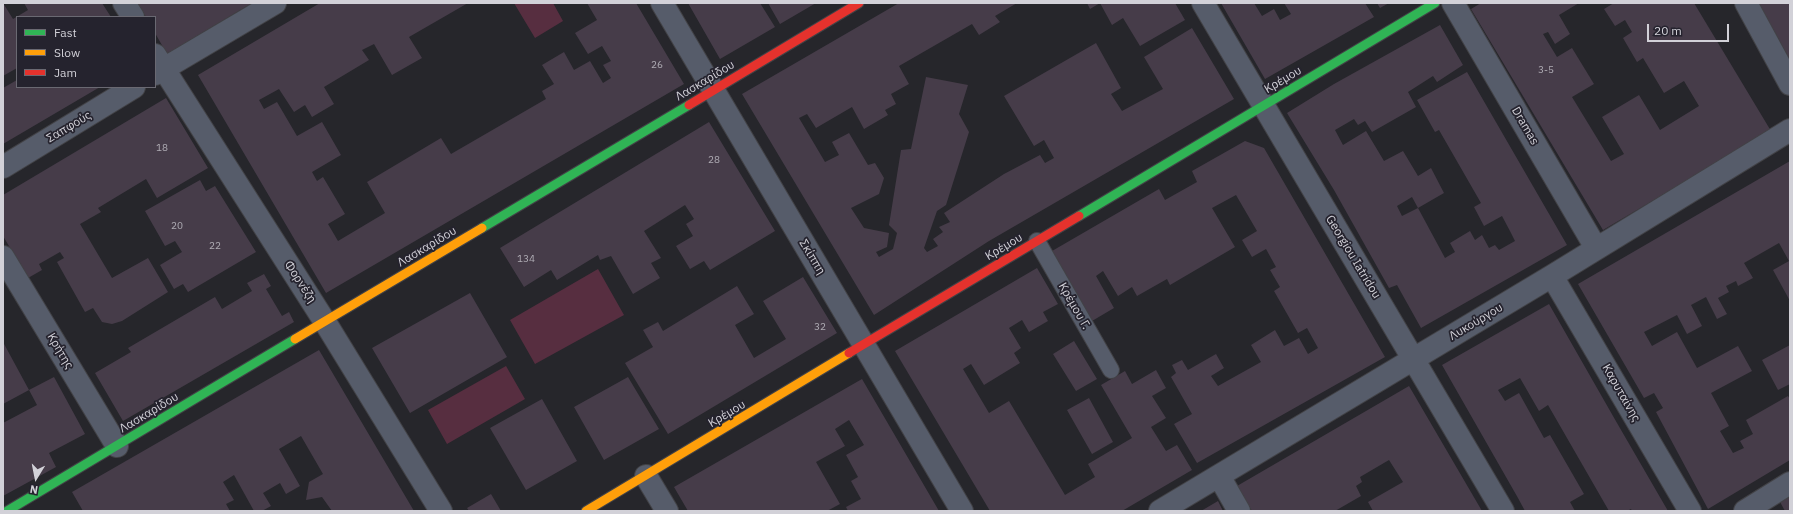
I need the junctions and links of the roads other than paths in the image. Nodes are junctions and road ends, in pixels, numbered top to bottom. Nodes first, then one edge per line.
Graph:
1 (124, 3) edge
2 (275, 3) edge
3 (662, 3) edge
4 (859, 3) edge
5 (1202, 3) edge
6 (1435, 3) edge
7 (1453, 3) edge
8 (1746, 3) edge
9 (132, 16) edge
10 (158, 66) edge
11 (1790, 84) edge
12 (132, 88) edge
13 (713, 90) junction
14 (1264, 106) junction
15 (1790, 130) edge
16 (3, 167) edge
17 (1037, 241) junction
18 (1596, 248) junction
19 (3, 257) edge
20 (1552, 276) junction
21 (325, 322) junction
22 (864, 345) junction
23 (1414, 359) junction
24 (1112, 370) dead end
25 (117, 446) junction
26 (646, 476) junction
27 (1219, 476) junction
28 (1790, 483) edge
29 (1757, 508) edge
30 (7, 511) edge
31 (441, 511) edge
32 (586, 511) edge
33 (667, 511) edge
34 (962, 511) edge
35 (1160, 511) edge
36 (1239, 511) edge
37 (1503, 511) edge
38 (1690, 511) edge

1 - 9 street
2 - 10 street
3 - 13 street, Σκίππη
4 - 13 street, Λασκαρίδου
5 - 14 street, Georgiou Iatridou
6 - 14 street, Κρέμου
7 - 18 street, Dramas
8 - 11 street
10 - 21 street, Φορνέζη
12 - 16 street, Σαπφούς
13 - 21 street, Λασκαρίδου
13 - 22 street, Σκίππη
14 - 17 street, Κρέμου
14 - 23 street, Georgiou Iatridou
15 - 18 street, Λυκούργου
17 - 22 street, Κρέμου
17 - 24 lane, Κρέμου Γ.
18 - 20 street, Λυκούργου
19 - 25 street, Κρήτης
20 - 23 street, Λυκούργου
20 - 38 street, Καρυταίνης
21 - 25 street, Λασκαρίδου
21 - 31 street, Φορνέζη
22 - 26 street, Κρέμου
22 - 34 street, Σκίππη
23 - 27 street, Λυκούργου
23 - 37 street, Georgiou Iatridou
25 - 30 street, Λασκαρίδου
26 - 32 street, Κρέμου
26 - 33 street
27 - 35 street, Λυκούργου
27 - 36 street
28 - 29 street

